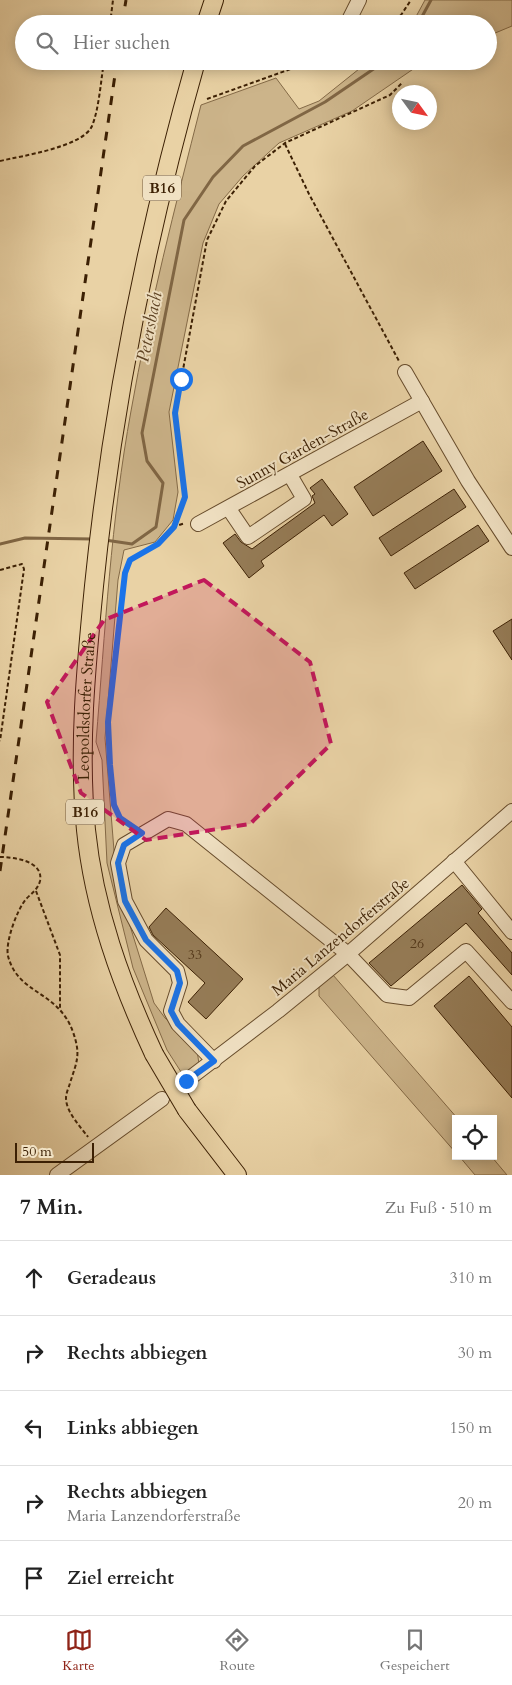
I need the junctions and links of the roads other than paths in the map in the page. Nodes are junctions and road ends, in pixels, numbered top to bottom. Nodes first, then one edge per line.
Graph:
1 (214, 0) edge
2 (358, 0) edge
3 (209, 15) edge
4 (351, 15) edge
5 (193, 70) edge
6 (405, 372) road end
7 (422, 400) junction
8 (290, 474) junction
9 (229, 509) junction
10 (198, 524) dead end
11 (512, 548) edge
12 (512, 811) edge
13 (454, 861) junction
14 (512, 932) edge
15 (348, 954) junction
16 (512, 1002) edge
17 (214, 1061) junction
18 (186, 1081) dead end
19 (162, 1099) dead end
20 (57, 1175) edge
21 (237, 1175) edge

1 - 3 main road
2 - 4 street
5 - 21 main road, Leopoldsdorfer Straße / B16, bridge
6 - 7 street
7 - 8 street, Sunny Garden-Straße
7 - 11 street
8 - 9 street, Sunny Garden-Straße
8 - 9 street
9 - 10 street, Sunny Garden-Straße
12 - 13 street, Maria Lanzendorferstraße
13 - 14 street
13 - 15 street, Maria Lanzendorferstraße
15 - 16 street
15 - 17 street, Maria Lanzendorferstraße
15 - 17 street
17 - 18 street, Maria Lanzendorferstraße
19 - 20 street

